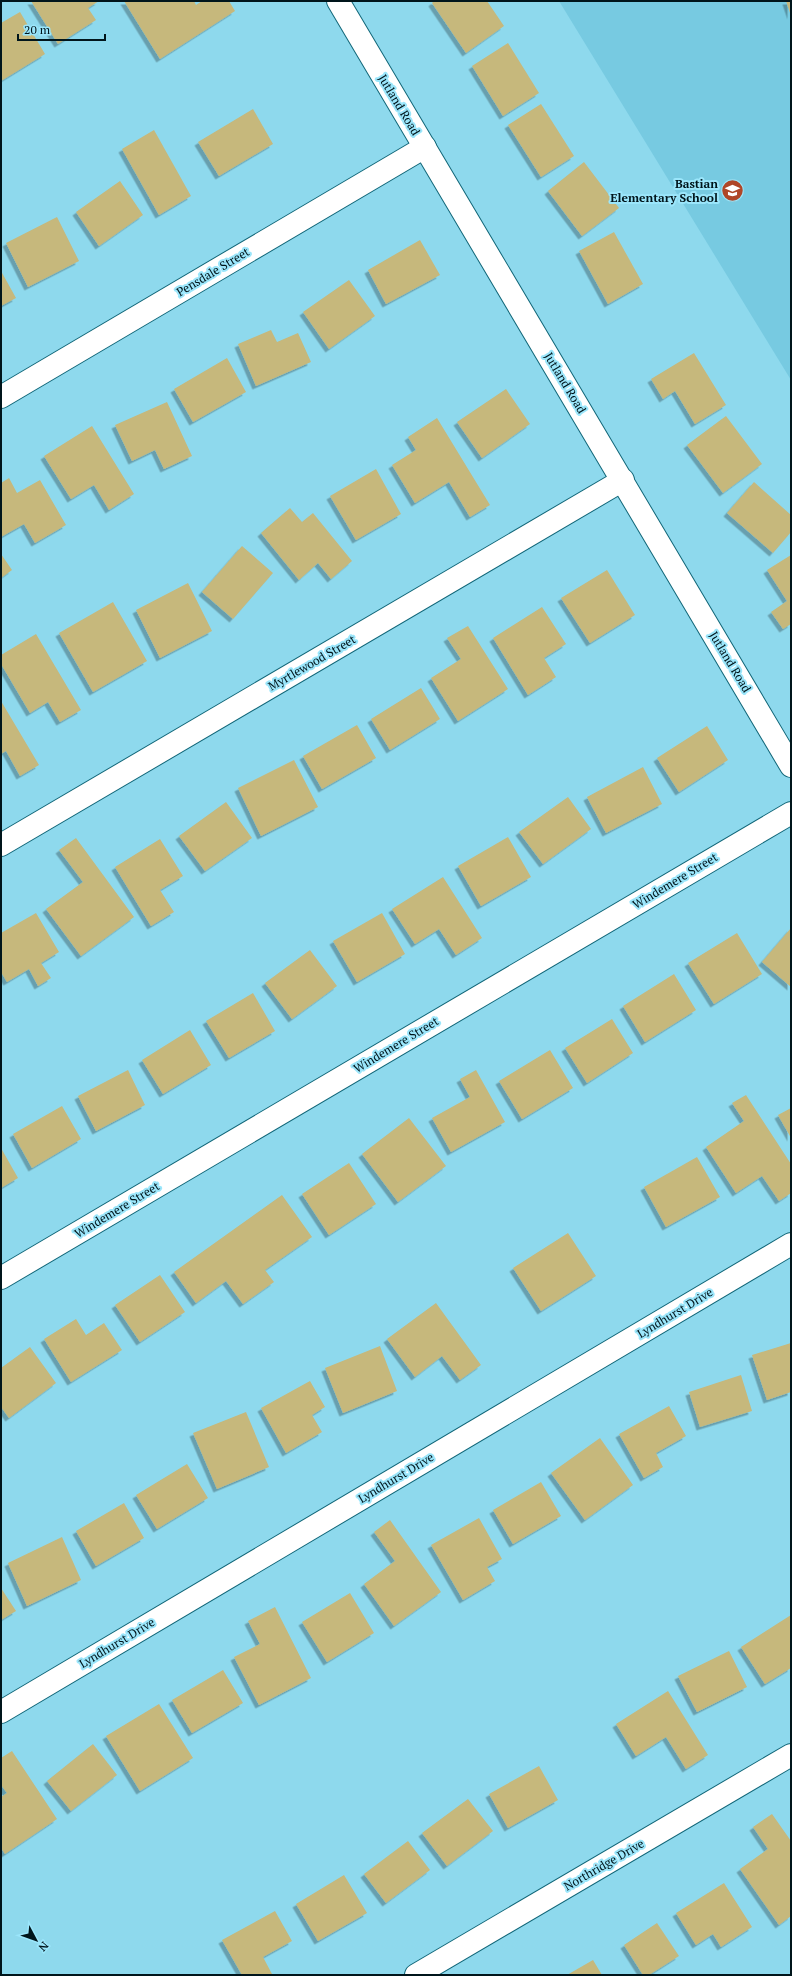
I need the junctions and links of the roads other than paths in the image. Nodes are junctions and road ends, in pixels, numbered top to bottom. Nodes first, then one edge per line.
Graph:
1 (338, 1) edge
2 (425, 147) junction
3 (1, 397) edge
4 (623, 480) junction
5 (791, 766) edge
6 (791, 813) edge
7 (1, 845) edge
8 (791, 1244) edge
9 (1, 1278) edge
10 (1, 1712) edge
11 (791, 1755) edge
12 (416, 1975) edge

1 - 2 street, Jutland Road
2 - 3 street, Pensdale Street
2 - 4 street, Jutland Road
4 - 5 street, Jutland Road
4 - 7 street, Myrtlewood Street
6 - 9 street, Windemere Street
8 - 10 street, Lyndhurst Drive
11 - 12 street, Northridge Drive

